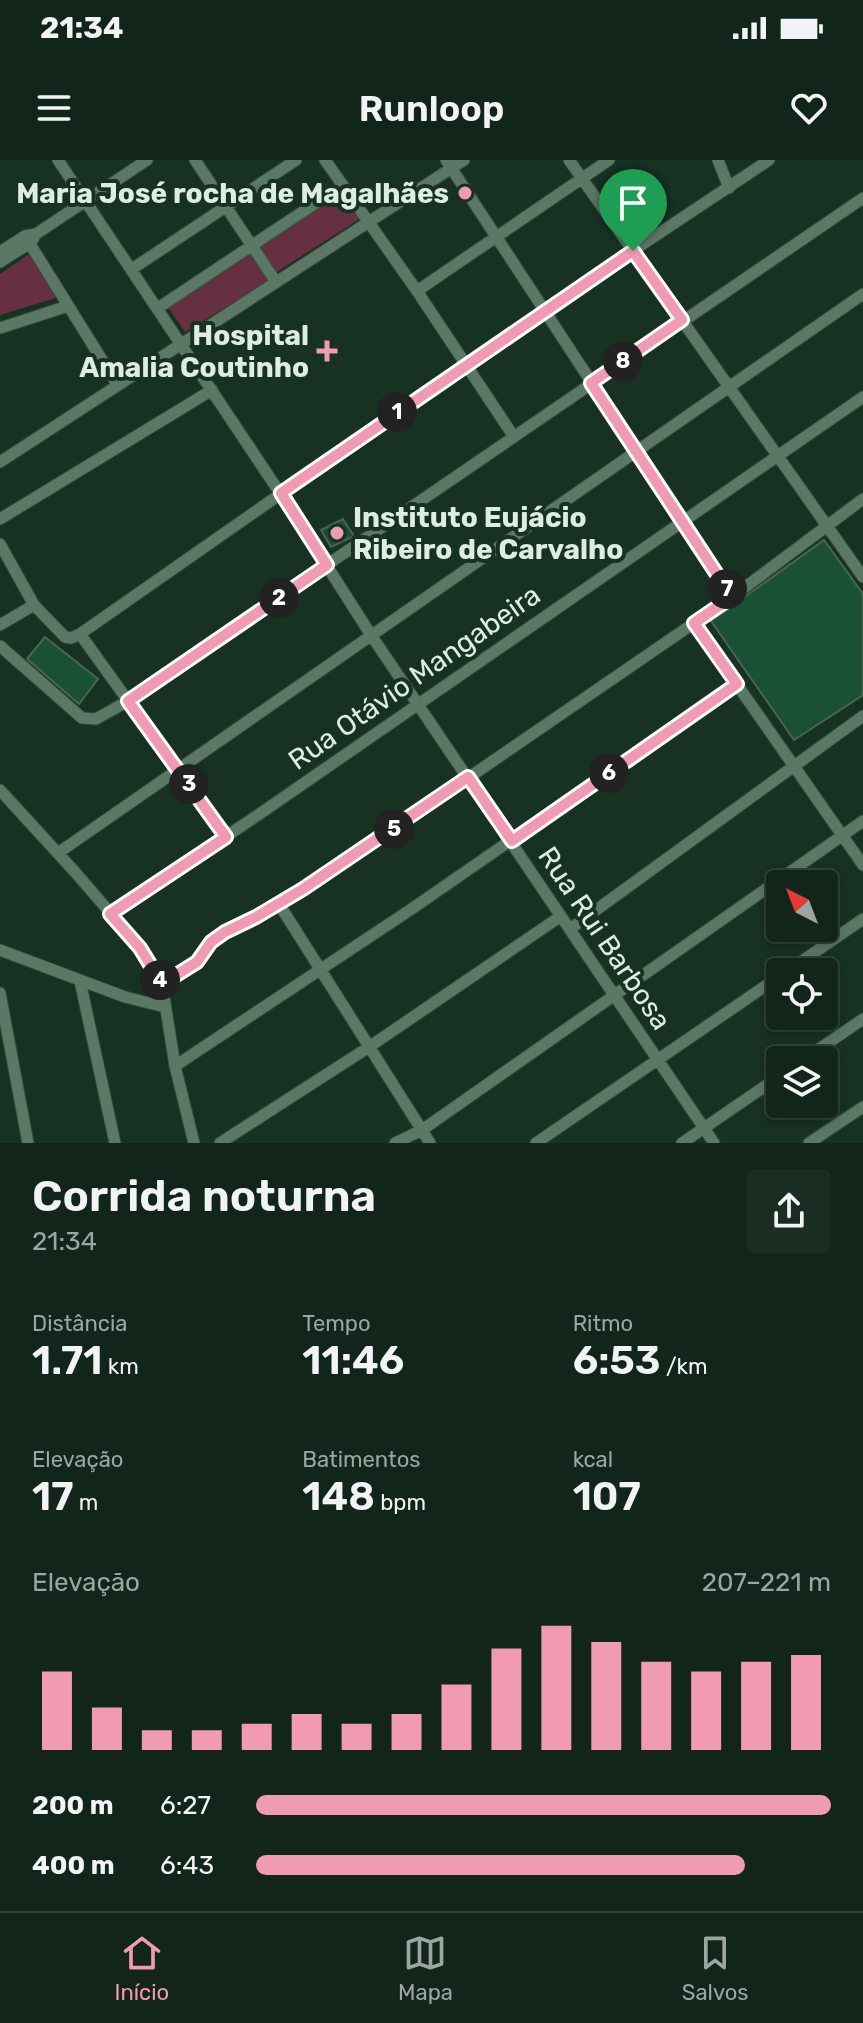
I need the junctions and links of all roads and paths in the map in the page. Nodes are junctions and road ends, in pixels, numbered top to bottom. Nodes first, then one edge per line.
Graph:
1 (58, 160) edge
2 (147, 160) edge
3 (195, 160) edge
4 (296, 160) edge
5 (325, 160) edge
6 (464, 160) edge
7 (569, 160) edge
8 (609, 160) edge
9 (718, 160) edge
10 (769, 160) edge
11 (449, 164) edge
12 (582, 179) junction
13 (343, 185) junction
14 (729, 188) junction
15 (863, 198) edge
16 (86, 201) junction
17 (226, 207) junction
18 (368, 222) junction
19 (495, 236) junction
20 (30, 238) junction
21 (252, 245) junction
22 (633, 251) junction
23 (0, 252) edge
24 (0, 262) edge
25 (132, 269) junction
26 (276, 282) junction
27 (417, 291) junction
28 (863, 294) edge
29 (68, 306) junction
30 (158, 308) junction
31 (544, 310) junction
32 (682, 320) junction
33 (0, 328) edge
34 (180, 343) junction
35 (467, 364) junction
36 (591, 383) junction
37 (117, 384) junction
38 (730, 387) junction
39 (212, 390) junction
40 (863, 397) edge
41 (514, 437) junction
42 (637, 452) junction
43 (777, 454) junction
44 (0, 462) edge
45 (281, 493) junction
46 (863, 499) edge
47 (0, 519) edge
48 (681, 521) junction
49 (827, 525) junction
50 (0, 544) edge
51 (327, 565) junction
52 (863, 577) edge
53 (732, 597) junction
54 (34, 605) junction
55 (694, 623) junction
56 (0, 625) edge
57 (80, 634) junction
58 (371, 635) junction
59 (0, 646) edge
60 (737, 684) junction
61 (128, 701) junction
62 (417, 704) junction
63 (863, 716) edge
64 (795, 767) junction
65 (178, 769) junction
66 (468, 777) junction
67 (0, 790) edge
68 (863, 821) edge
69 (843, 835) junction
70 (226, 837) junction
71 (512, 841) junction
72 (58, 853) junction
73 (863, 865) edge
74 (279, 904) junction
75 (110, 914) junction
76 (561, 916) junction
77 (863, 919) edge
78 (570, 929) junction
79 (0, 950) edge
80 (806, 958) edge
81 (320, 971) junction
82 (80, 981) junction
83 (162, 984) junction
84 (766, 986) edge
85 (0, 993) edge
86 (616, 995) junction
87 (165, 1007) junction
88 (863, 1019) edge
89 (823, 1046) edge
90 (369, 1047) junction
91 (658, 1060) junction
92 (175, 1066) junction
93 (766, 1086) edge
94 (863, 1107) edge
95 (704, 1128) junction
96 (422, 1130) junction
97 (28, 1143) edge
98 (115, 1143) edge
99 (194, 1143) edge
100 (220, 1143) edge
101 (395, 1143) edge
102 (430, 1143) edge
103 (536, 1143) edge
104 (682, 1143) edge
105 (714, 1143) edge
106 (809, 1143) edge

1 - 16 street, Rua Rui Barbosa
2 - 16 street
3 - 17 street
4 - 17 street
5 - 13 street
6 - 11 street
7 - 12 street
8 - 12 street
9 - 14 street
10 - 14 street
11 - 18 street
11 - 19 street
12 - 19 street
12 - 22 street
13 - 18 street
13 - 21 street
14 - 22 street
15 - 32 street
16 - 20 street
16 - 25 street, Rua Rui Barbosa
17 - 21 street
17 - 25 street
18 - 26 street
18 - 27 street
19 - 27 street
19 - 31 street
20 - 23 street
20 - 24 street
20 - 29 street
21 - 26 street
21 - 30 street
22 - 31 street
22 - 32 street
25 - 30 street, Rua Rui Barbosa
26 - 34 street
27 - 35 street
28 - 38 street
29 - 33 street
29 - 37 street
30 - 34 street, Rua Rui Barbosa
31 - 35 street
31 - 36 street
32 - 36 street
32 - 38 street
34 - 37 street
34 - 39 street, Rua Rui Barbosa
35 - 41 street
35 - 45 street
36 - 41 street
36 - 42 street
37 - 44 street
38 - 42 street
38 - 43 street
39 - 45 street, Rua Rui Barbosa
39 - 47 street
40 - 43 street, Rua Otávio Mangabeira
41 - 51 street
42 - 48 street
42 - 58 street
43 - 48 street, Rua Otávio Mangabeira
43 - 49 street
45 - 51 street, Rua Rui Barbosa
45 - 57 street
46 - 49 street
48 - 53 street
48 - 62 street, Rua Otávio Mangabeira
49 - 52 street
49 - 53 street
50 - 54 street
51 - 58 street, Rua Rui Barbosa
51 - 61 street
53 - 55 street
54 - 56 street
54 - 57 street
55 - 60 street
55 - 66 street
57 - 61 street
58 - 62 street, Rua Rui Barbosa
58 - 65 street
59 - 61 street
60 - 64 street
60 - 71 street
61 - 65 street
62 - 66 street, Rua Rui Barbosa
62 - 70 street, Rua Otávio Mangabeira
63 - 64 street
64 - 69 street
64 - 78 street
65 - 70 street
65 - 72 street
66 - 71 street, Rua Rui Barbosa
66 - 74 street
67 - 72 street
68 - 69 street
69 - 73 street
69 - 86 street
70 - 75 street, Rua Otávio Mangabeira
71 - 76 street, Rua Rui Barbosa
71 - 81 street
72 - 75 street
74 - 81 street
74 - 83 street
75 - 83 street
76 - 78 street, Rua Rui Barbosa
76 - 90 street
77 - 80 street
78 - 86 street, Rua Rui Barbosa
79 - 82 street
81 - 90 street
81 - 92 street
82 - 87 street
82 - 98 street
83 - 87 street
84 - 91 street
85 - 97 street
86 - 91 street, Rua Rui Barbosa
86 - 96 street
87 - 92 street
88 - 89 street
90 - 96 street
90 - 100 street
91 - 95 street, Rua Rui Barbosa
91 - 103 street
92 - 99 street
93 - 95 street
94 - 106 street
95 - 104 street
95 - 105 street, Rua Rui Barbosa
96 - 101 street
96 - 102 street

